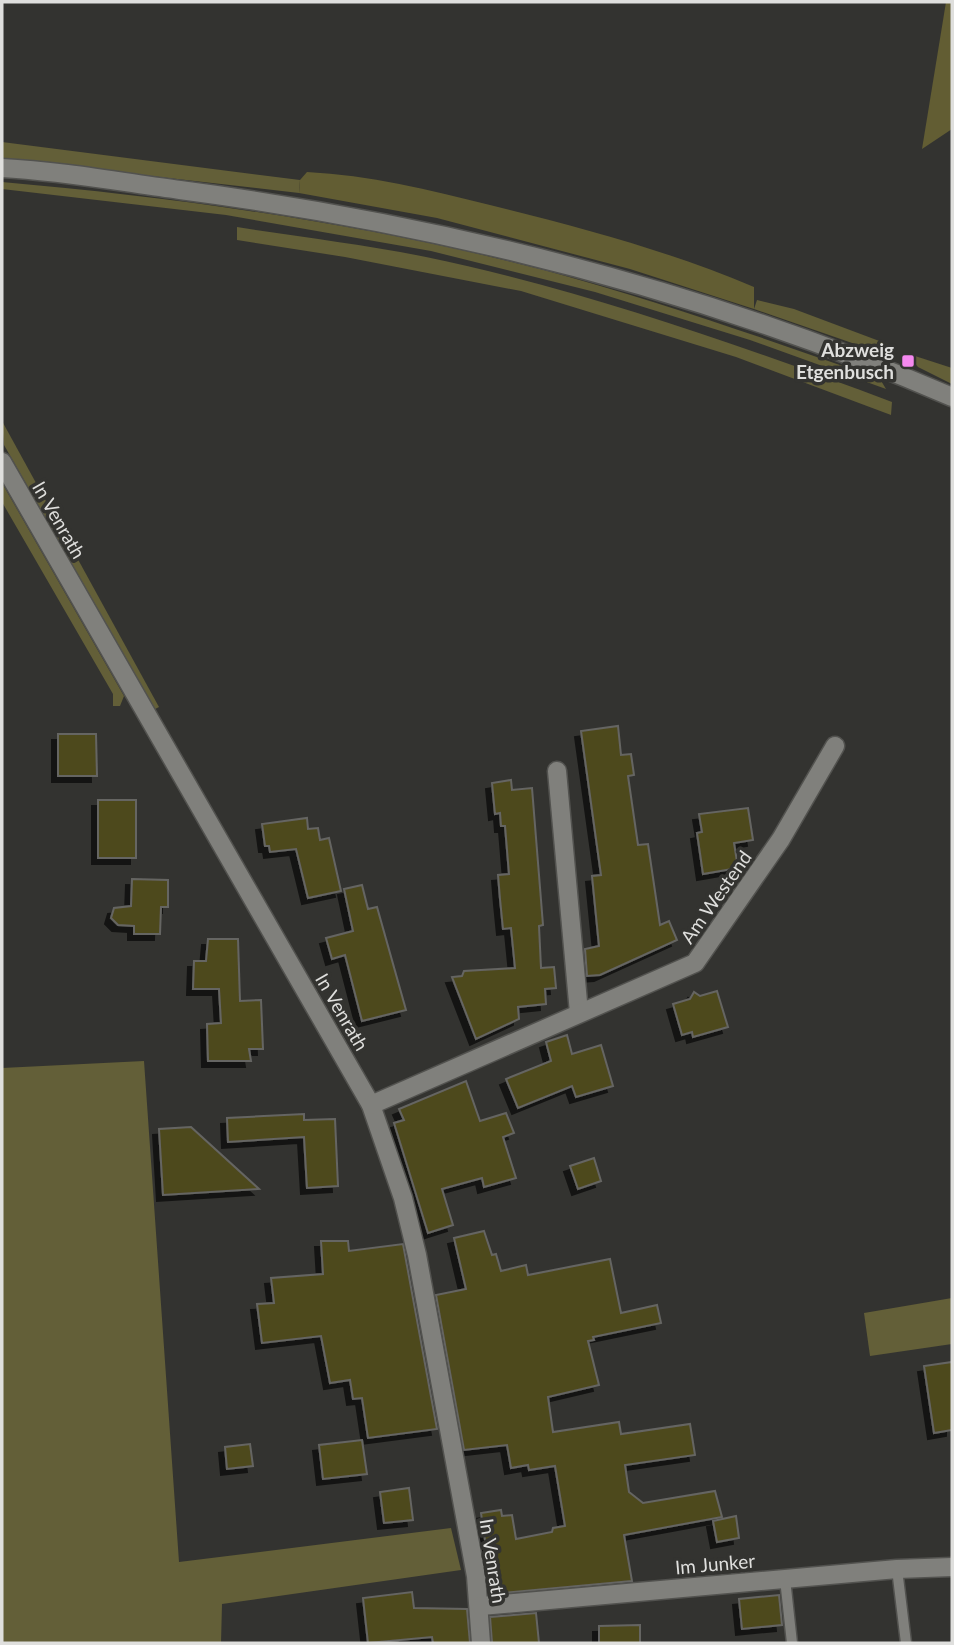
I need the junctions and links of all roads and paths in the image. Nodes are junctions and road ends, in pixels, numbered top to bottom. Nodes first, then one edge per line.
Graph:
1 (2, 168) edge
2 (952, 397) edge
3 (2, 462) edge
4 (835, 746) dead end
5 (557, 771) dead end
6 (579, 1013) junction
7 (371, 1105) junction
8 (952, 1567) edge
9 (897, 1569) junction
10 (785, 1579) junction
11 (481, 1606) junction
12 (481, 1643) edge
13 (792, 1643) edge
14 (906, 1643) edge

1 - 2 street
3 - 7 street, In Venrath
4 - 6 street, Am Westend
5 - 6 street
6 - 7 street, Am Westend
7 - 11 street, In Venrath
8 - 9 street, Im Junker
9 - 10 street, Im Junker
9 - 14 lane
10 - 11 street, Im Junker
10 - 13 lane
11 - 12 street, In Venrath

